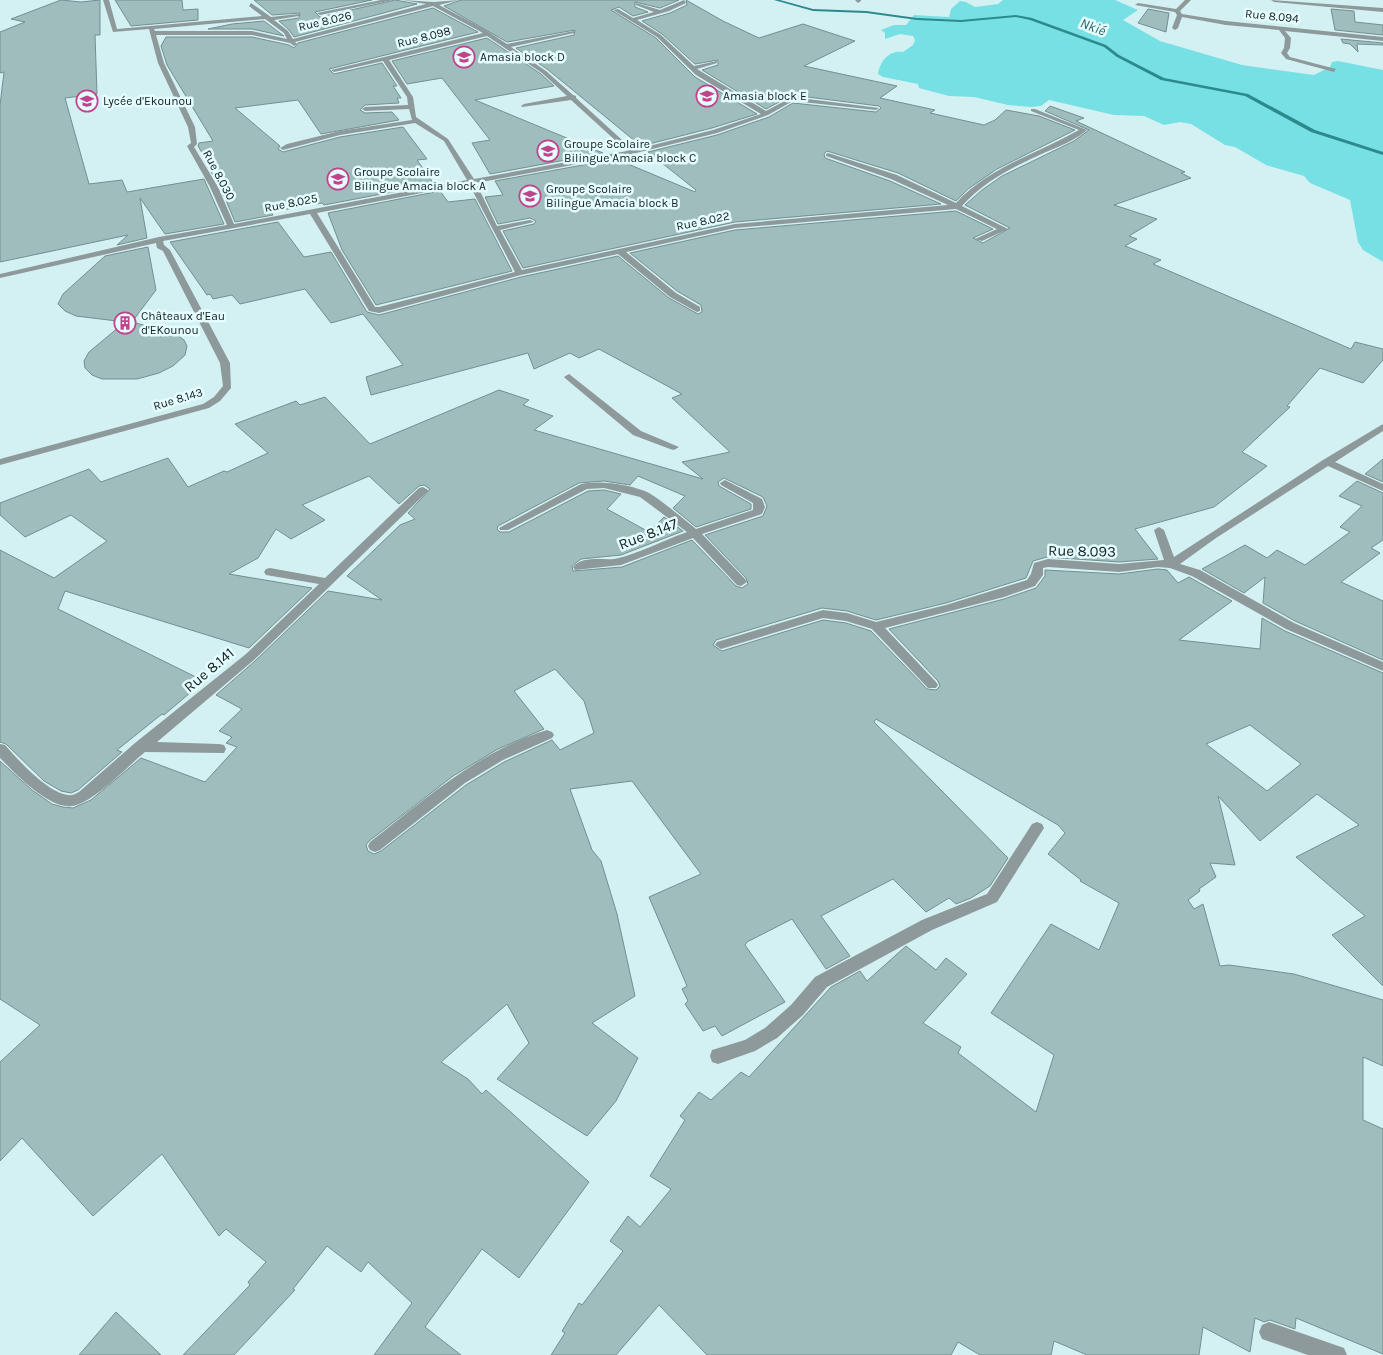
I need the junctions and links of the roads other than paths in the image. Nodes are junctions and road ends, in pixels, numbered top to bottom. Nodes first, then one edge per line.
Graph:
1 (106, 0) edge
2 (390, 0) edge
3 (405, 0) edge
4 (456, 0) edge
5 (1188, 0) edge
6 (1274, 0) edge
7 (684, 2) dead end
8 (434, 4) junction
9 (638, 4) dead end
10 (1138, 4) dead end
11 (251, 5) dead end
12 (616, 10) dead end
13 (1383, 10) edge
14 (660, 12) junction
15 (320, 13) dead end
16 (1179, 13) junction
17 (297, 15) dead end
18 (270, 18) junction
19 (634, 19) junction
20 (1175, 28) dead end
21 (1281, 29) junction
22 (151, 30) junction
23 (572, 32) dead end
24 (488, 34) junction
25 (1383, 39) edge
26 (291, 40) junction
27 (508, 46) junction
28 (296, 48) dead end
29 (385, 60) junction
30 (715, 62) dead end
31 (692, 69) junction
32 (334, 70) dead end
33 (1334, 70) dead end
34 (574, 97) junction
35 (524, 106) dead end
36 (413, 107) junction
37 (876, 108) dead end
38 (364, 109) dead end
39 (1033, 110) dead end
40 (766, 114) junction
41 (416, 121) junction
42 (282, 148) dead end
43 (632, 152) junction
44 (828, 155) dead end
45 (472, 182) junction
46 (957, 207) junction
47 (312, 211) junction
48 (530, 222) dead end
49 (231, 226) junction
50 (495, 228) junction
51 (979, 239) dead end
52 (159, 240) junction
53 (619, 251) junction
54 (520, 273) junction
55 (0, 276) edge
56 (697, 309) dead end
57 (569, 377) dead end
58 (1383, 427) edge
59 (674, 447) dead end
60 (0, 462) edge
61 (1327, 462) junction
62 (725, 483) dead end
63 (1383, 488) edge
64 (422, 490) dead end
65 (504, 528) dead end
66 (1159, 530) dead end
67 (695, 533) junction
68 (1171, 565) junction
69 (579, 568) dead end
70 (270, 572) dead end
71 (328, 582) junction
72 (741, 582) dead end
73 (876, 626) junction
74 (721, 644) dead end
75 (1383, 667) edge
76 (932, 685) dead end
77 (547, 735) dead end
78 (140, 748) junction
79 (0, 749) edge
80 (219, 749) dead end
81 (1038, 828) dead end
82 (375, 846) dead end
83 (718, 1056) dead end
84 (1269, 1332) dead end
85 (1337, 1355) edge

1 - 22 street
2 - 15 street
3 - 8 street
4 - 8 street
5 - 16 street
6 - 13 street
7 - 14 street
8 - 24 street
8 - 26 street, Rue 8.026
9 - 14 street
10 - 16 street, Rue 8.094
11 - 18 street
12 - 19 street
14 - 19 street
16 - 20 street
16 - 21 street, Rue 8.094
17 - 18 street
18 - 22 street
18 - 26 street
19 - 31 street
21 - 25 street, Rue 8.094
21 - 33 street
22 - 26 street, Rue 8.026
22 - 49 street, Rue 8.030
23 - 27 street
24 - 27 street
24 - 29 street, Rue 8.098
26 - 28 street
27 - 34 street
29 - 32 street
29 - 36 street, Rue 8.098
30 - 31 street
31 - 40 street
34 - 35 street
34 - 43 street
36 - 38 street
36 - 41 street, Rue 8.098
37 - 40 street, Rue 8.025
39 - 46 street
40 - 43 street, Rue 8.025
41 - 42 street
41 - 45 street
43 - 45 street, Rue 8.025
44 - 46 street
45 - 47 street, Rue 8.025
45 - 50 street
46 - 51 street
46 - 53 street, Rue 8.022
47 - 49 street, Rue 8.025
47 - 54 street, Rue 8.022
48 - 50 street
49 - 52 street, Rue 8.025
50 - 54 street
52 - 55 street, Rue 8.025
52 - 60 street, Rue 8.143
53 - 54 street, Rue 8.022
53 - 56 street
57 - 59 street
58 - 61 street
61 - 63 street
61 - 68 street
62 - 67 street
64 - 71 street, Rue 8.141
65 - 67 street, Rue 8.147
66 - 68 street
67 - 69 street, Rue 8.147
67 - 72 street
68 - 73 street, Rue 8.093
68 - 75 street, Rue 8.093
70 - 71 street
71 - 78 street, Rue 8.141
73 - 74 street
73 - 76 street
77 - 82 street
78 - 79 street, Rue 8.141
78 - 80 street
81 - 83 street
84 - 85 street

